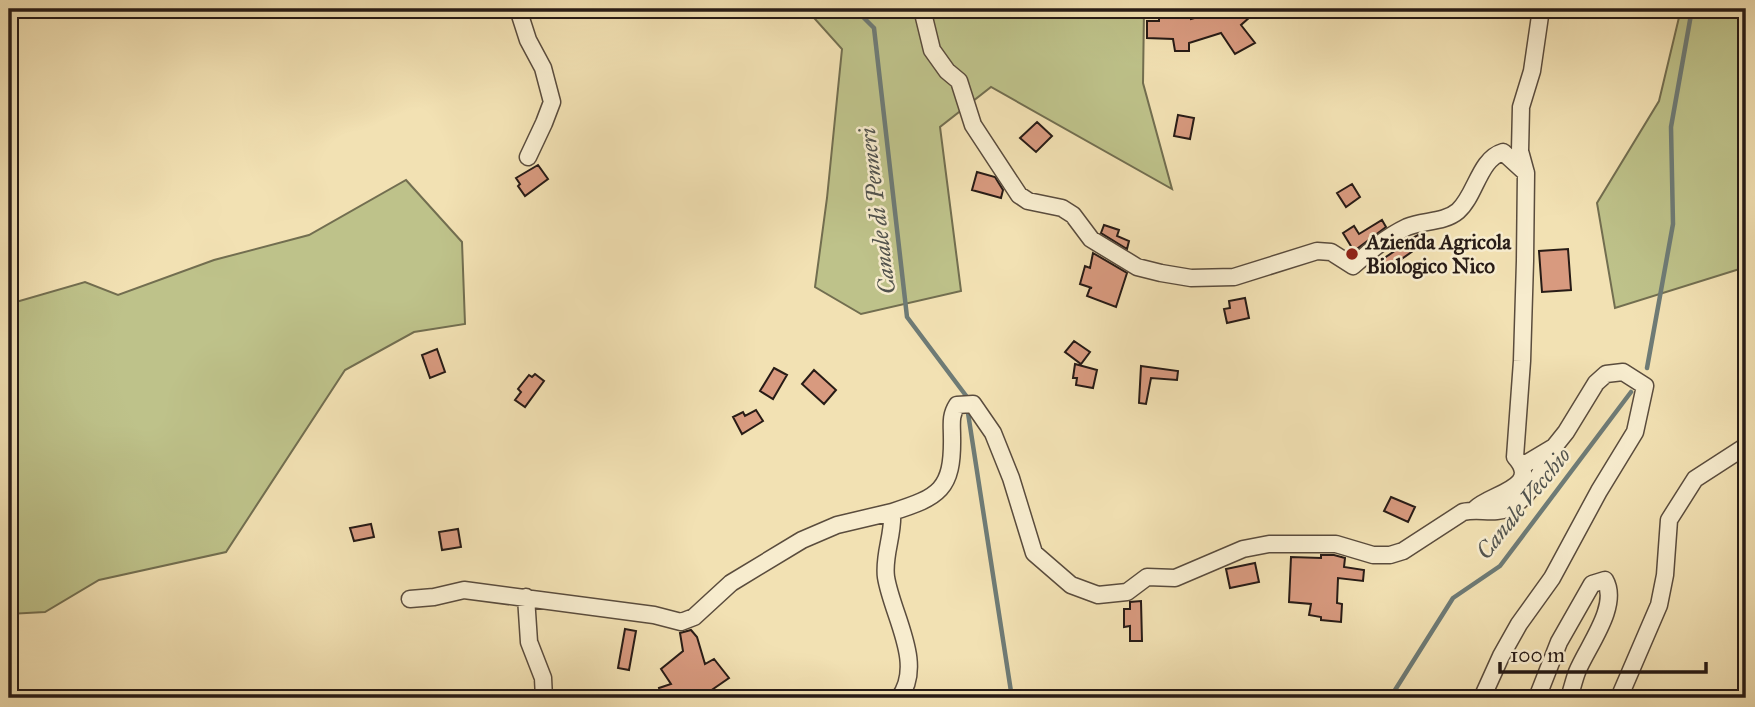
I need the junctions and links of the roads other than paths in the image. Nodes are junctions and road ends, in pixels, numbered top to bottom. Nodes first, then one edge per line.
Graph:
1 (518, 9) edge
2 (922, 9) edge
3 (1541, 9) edge
4 (528, 158) dead end
5 (1526, 173) junction
6 (1746, 446) edge
7 (1554, 447) junction
8 (1520, 463) junction
9 (1475, 509) junction
10 (892, 512) junction
11 (526, 597) junction
12 (410, 599) dead end
13 (544, 698) edge
14 (899, 698) edge
15 (1482, 698) edge
16 (1537, 698) edge
17 (1569, 698) edge
18 (1619, 698) edge

1 - 4 street
2 - 5 street
3 - 5 street
5 - 8 street
6 - 18 street
7 - 8 street
7 - 9 street
7 - 15 street
8 - 9 street
9 - 10 street
10 - 11 street
10 - 14 street
11 - 12 street
11 - 13 street
16 - 17 street

